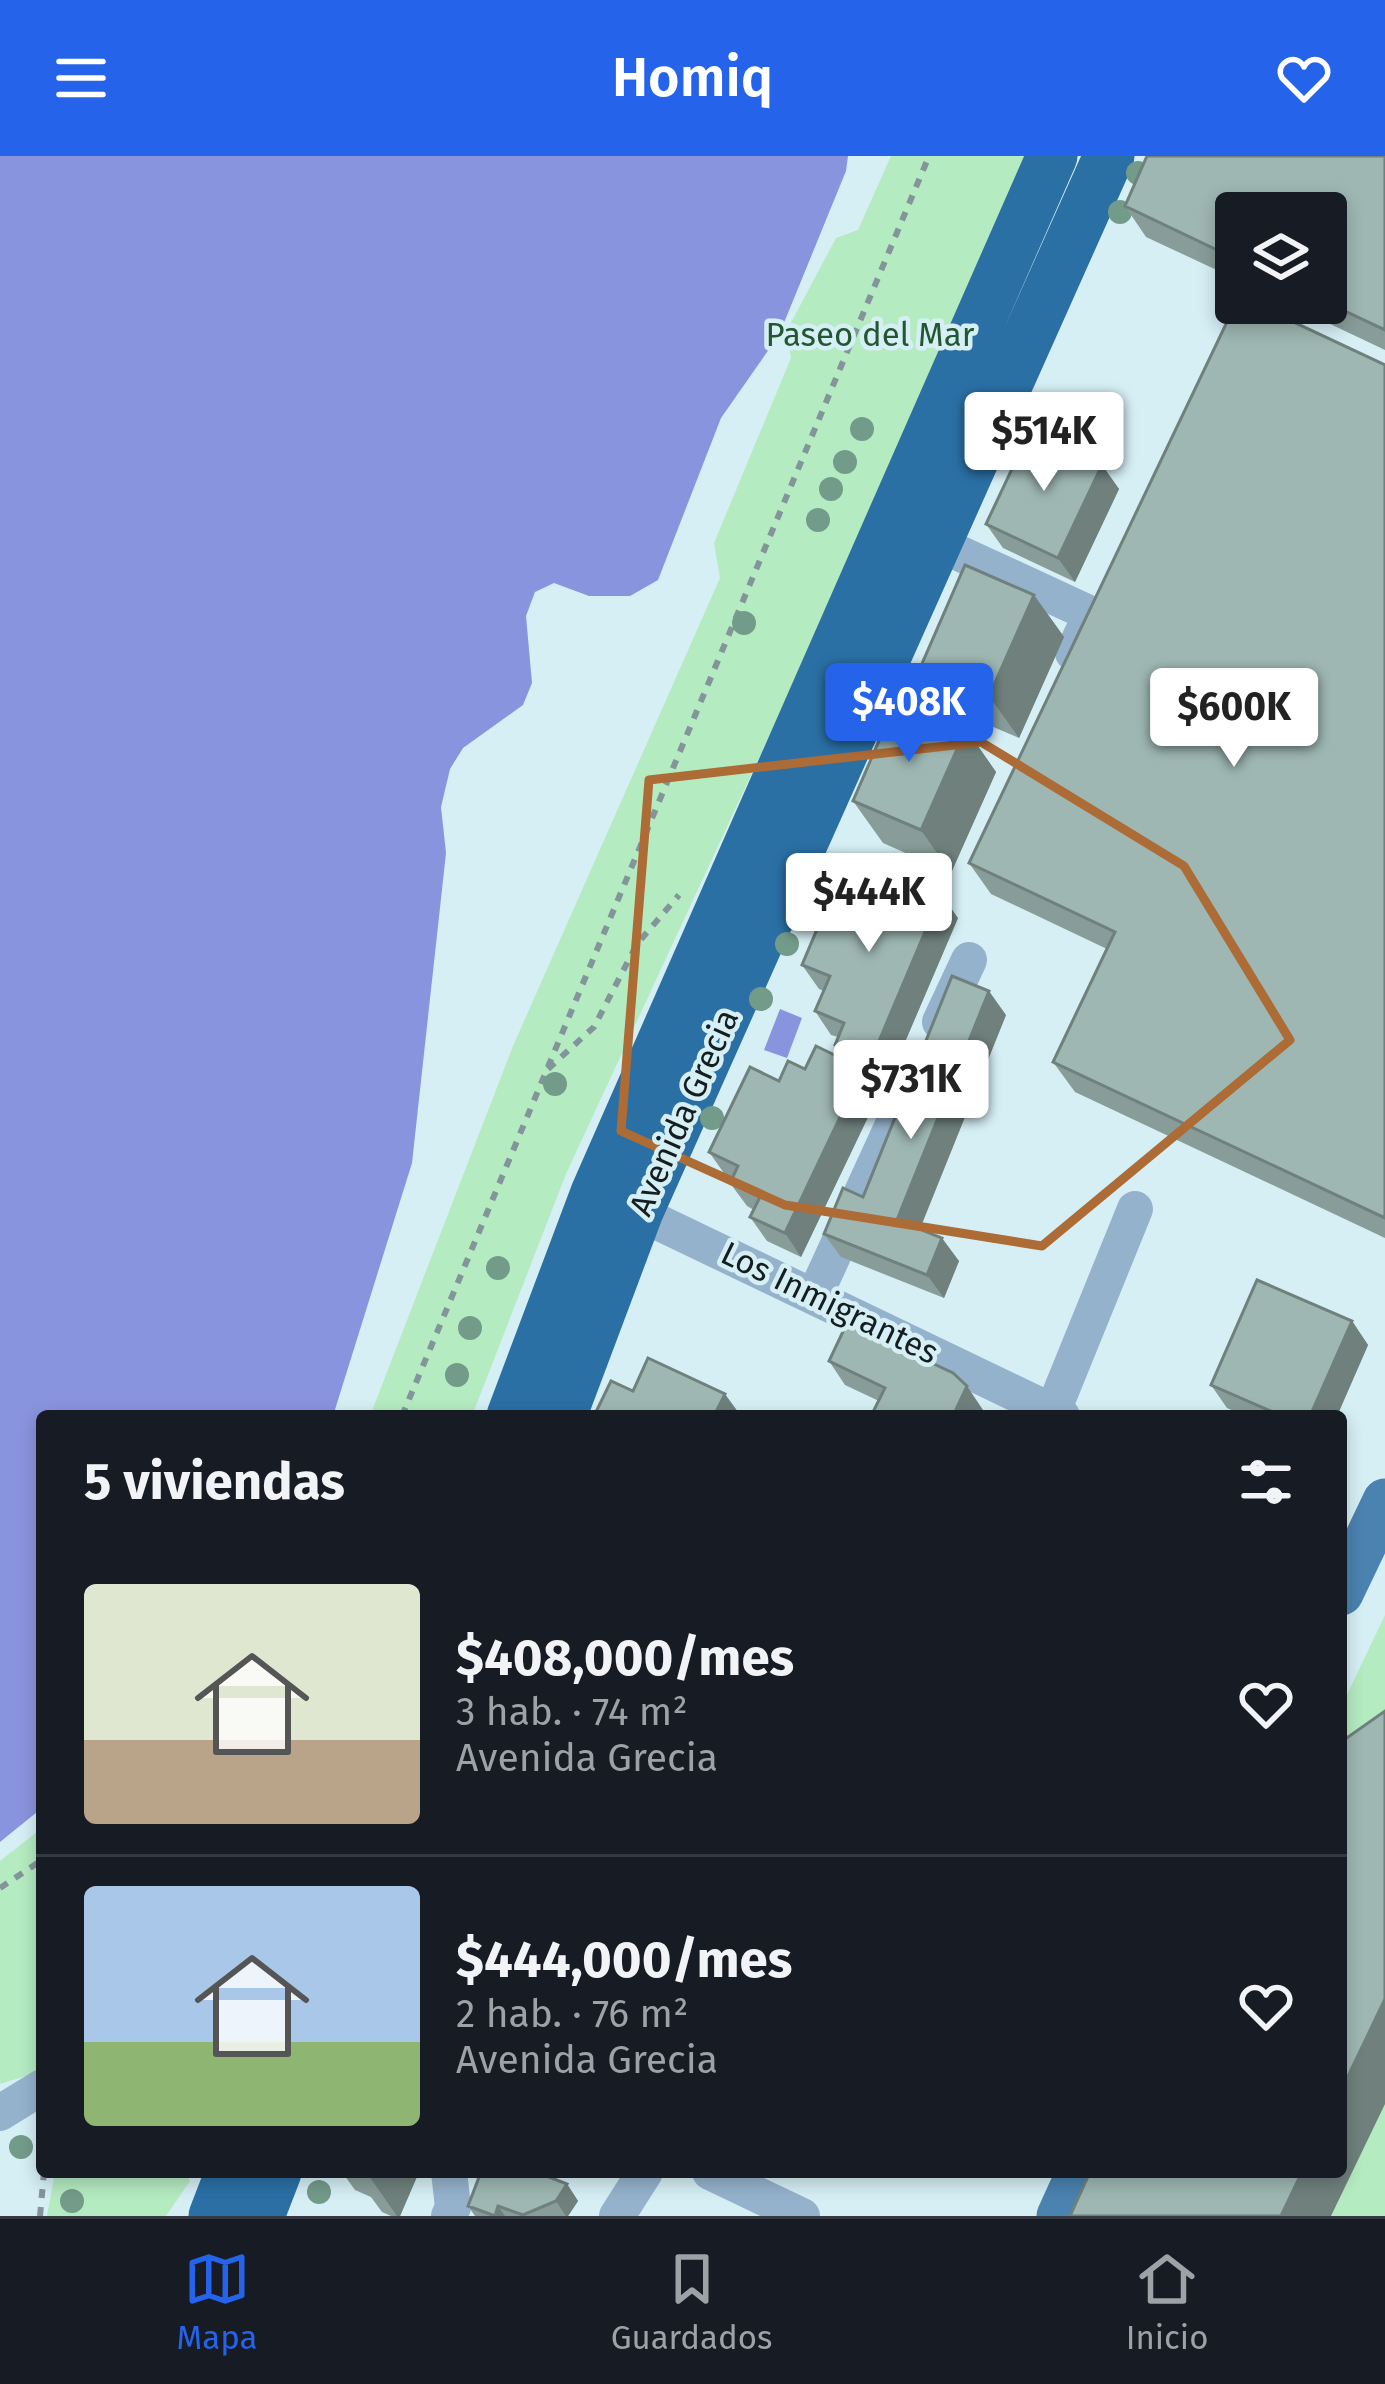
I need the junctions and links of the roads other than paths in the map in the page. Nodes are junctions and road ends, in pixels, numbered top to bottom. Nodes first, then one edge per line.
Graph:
1 (1052, 156) edge
2 (1109, 156) edge
3 (937, 543) junction
4 (1054, 694) edge
5 (969, 959) dead end
6 (617, 1202) junction
7 (1135, 1209) dead end
8 (815, 1295) junction
9 (515, 1410) edge
10 (563, 1410) edge
11 (1038, 1410) edge
12 (1385, 1501) edge
13 (1347, 1572) edge
14 (36, 2091) edge
15 (0, 2113) edge
16 (229, 2178) edge
17 (274, 2178) edge
18 (449, 2178) edge
19 (641, 2178) edge
20 (723, 2178) edge
21 (1076, 2178) edge
22 (214, 2216) edge
23 (260, 2216) edge
24 (449, 2216) edge
25 (617, 2216) edge
26 (802, 2216) edge
27 (1059, 2216) edge

1 - 6 highway, Avenida Grecia
2 - 3 highway, Avenida Grecia
3 - 4 street
3 - 6 highway, Avenida Grecia
5 - 8 street
6 - 8 street, Los Inmigrantes
6 - 9 highway, Avenida Grecia
6 - 10 highway, Avenida Grecia
7 - 11 street
8 - 11 street, Los Inmigrantes
12 - 13 main road
14 - 15 street
16 - 22 highway
17 - 23 highway
18 - 24 street
19 - 25 street
20 - 26 street
21 - 27 main road

